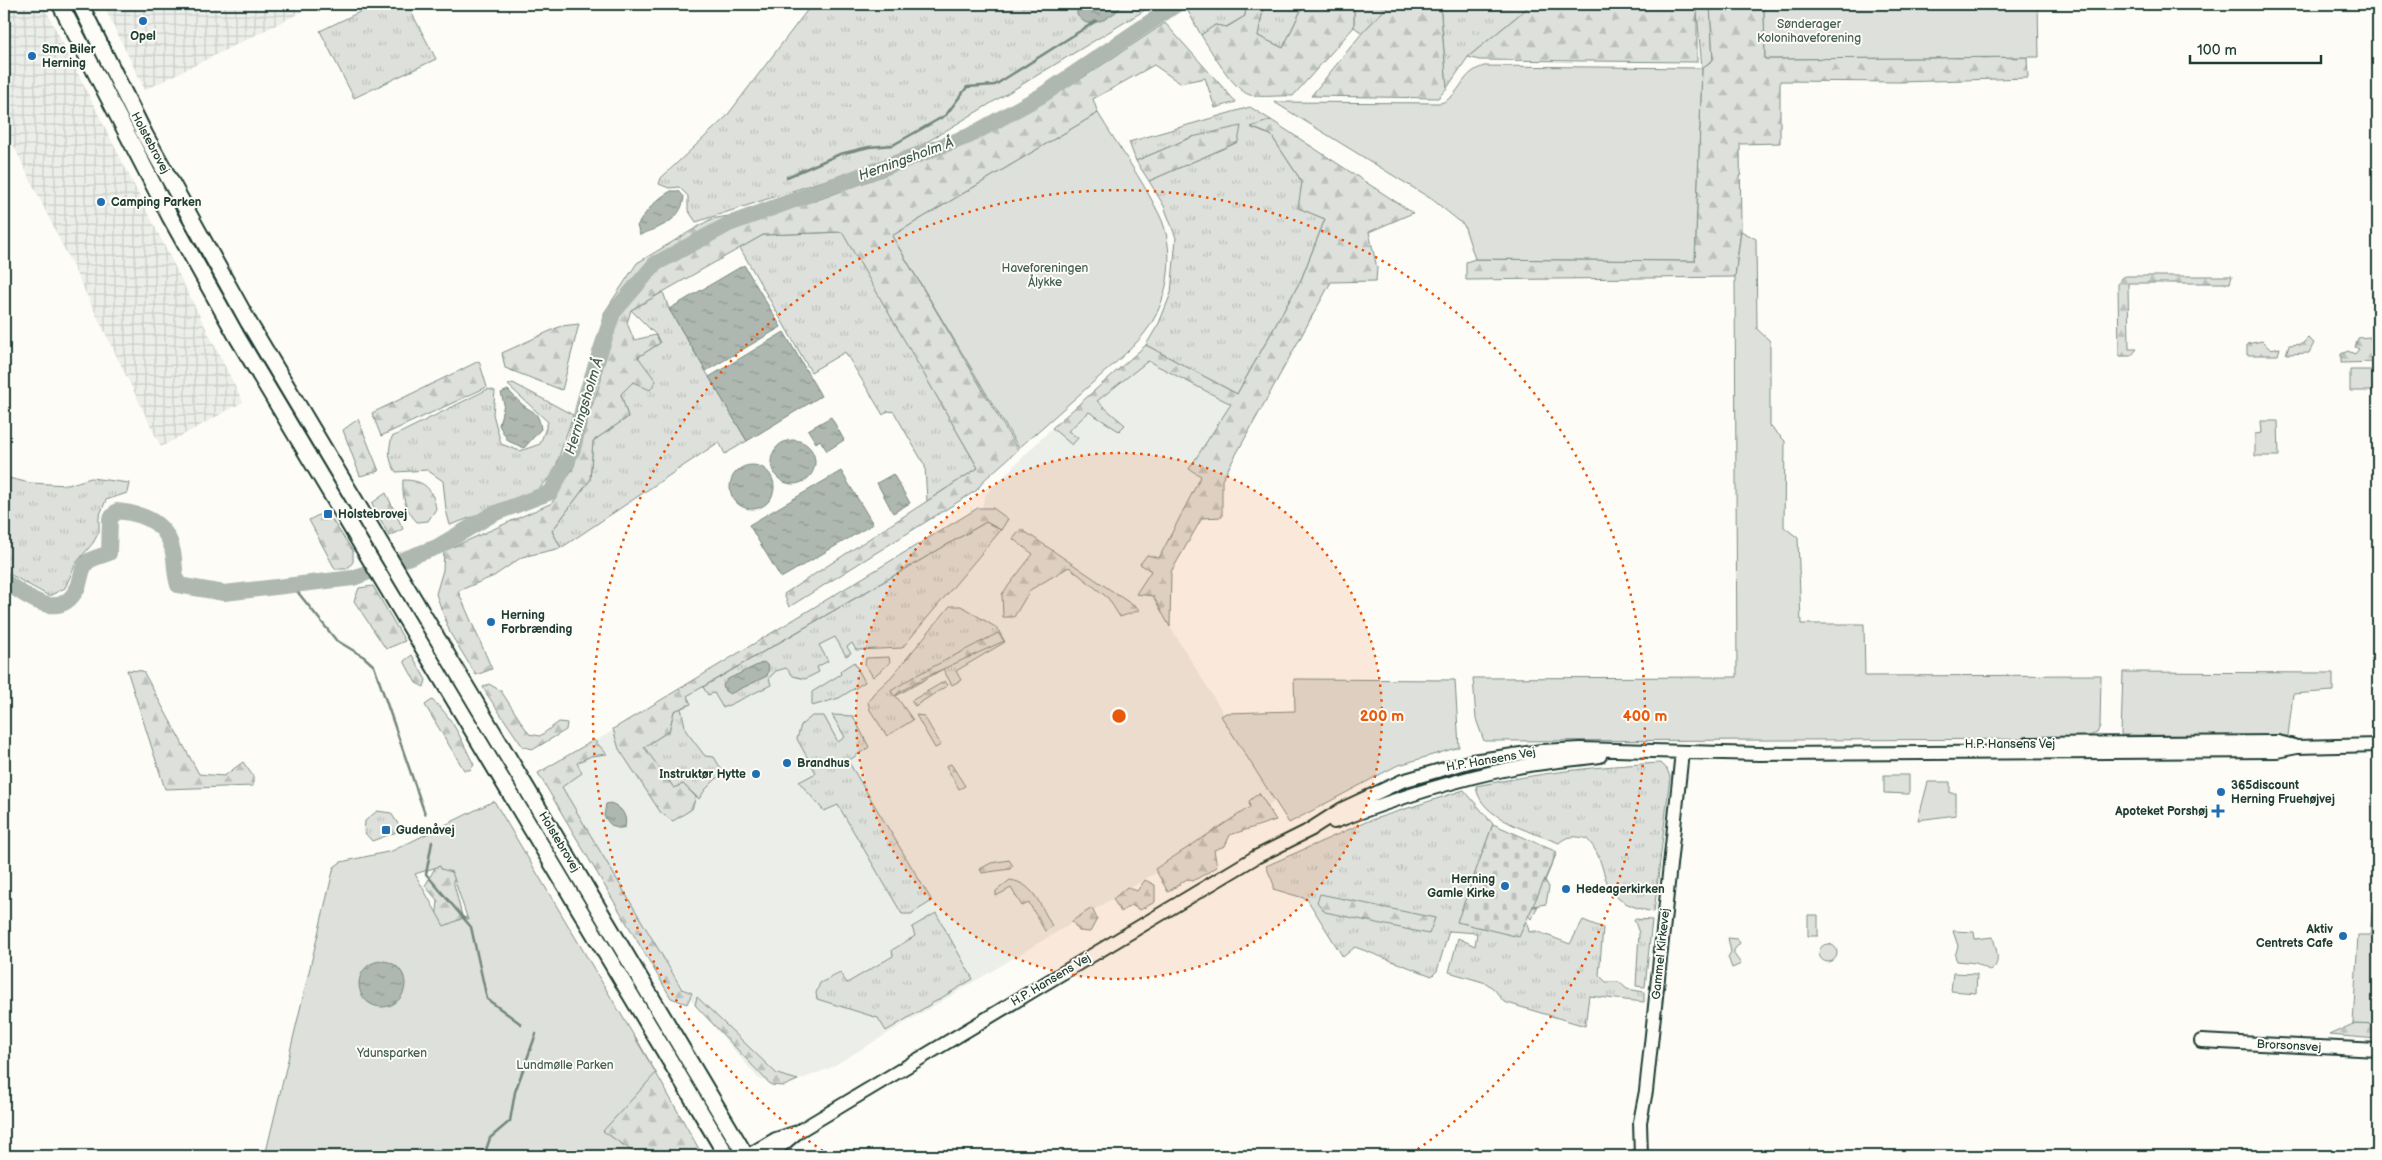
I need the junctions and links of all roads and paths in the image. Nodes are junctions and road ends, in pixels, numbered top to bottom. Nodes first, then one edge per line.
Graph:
1 (60, 4) edge
2 (80, 4) edge
3 (2378, 745) edge
4 (1682, 752) junction
5 (2201, 1041) dead end
6 (2378, 1050) edge
7 (687, 1090) junction
8 (799, 1131) junction
9 (727, 1156) edge
10 (734, 1156) edge
11 (746, 1156) edge
12 (769, 1156) edge
13 (1641, 1156) edge

1 - 7 main road, Holstebrovej
2 - 11 main road, Holstebrovej
3 - 4 street, H.P. Hansens Vej
4 - 8 street, H.P. Hansens Vej
4 - 13 street, Gammel Kirkevej
5 - 6 street, Brorsonsvej
7 - 9 main road, Holstebrovej
7 - 10 main road
8 - 11 street, H.P. Hansens Vej
8 - 12 street, H.P. Hansens Vej

